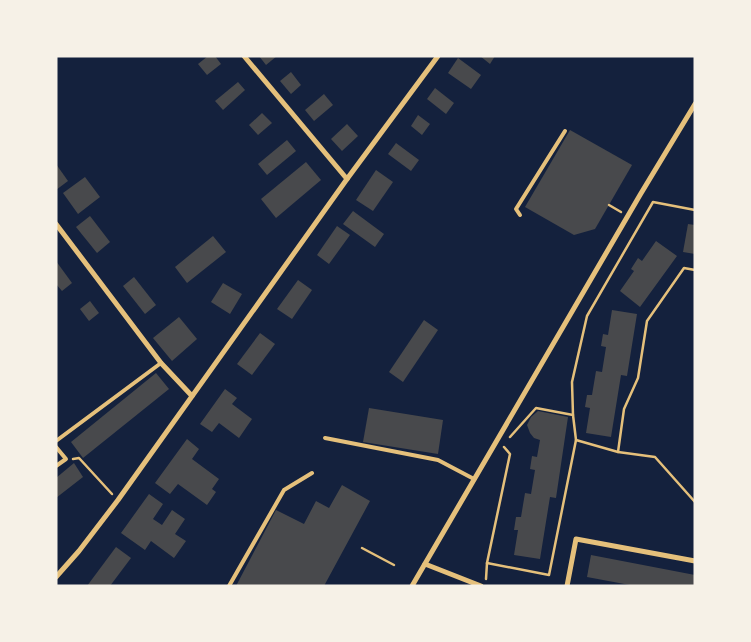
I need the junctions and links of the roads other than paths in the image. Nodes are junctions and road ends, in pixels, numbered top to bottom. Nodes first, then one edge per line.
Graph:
1 (244, 56) edge
2 (438, 56) edge
3 (695, 104) edge
4 (564, 131) dead end
5 (347, 179) junction
6 (520, 215) dead end
7 (56, 224) edge
8 (162, 363) junction
9 (192, 396) junction
10 (325, 438) dead end
11 (56, 441) edge
12 (56, 447) edge
13 (56, 466) edge
14 (312, 473) dead end
15 (474, 479) junction
16 (695, 561) edge
17 (425, 564) junction
18 (56, 577) edge
19 (229, 586) edge
20 (412, 586) edge
21 (483, 586) edge
22 (568, 586) edge

1 - 5 street
2 - 5 street
3 - 15 street
4 - 6 lane
5 - 9 street
7 - 8 street
8 - 9 street
8 - 11 lane
9 - 18 street
10 - 15 lane
12 - 13 lane
14 - 19 lane
15 - 17 street
16 - 22 street
17 - 20 street
17 - 21 street

